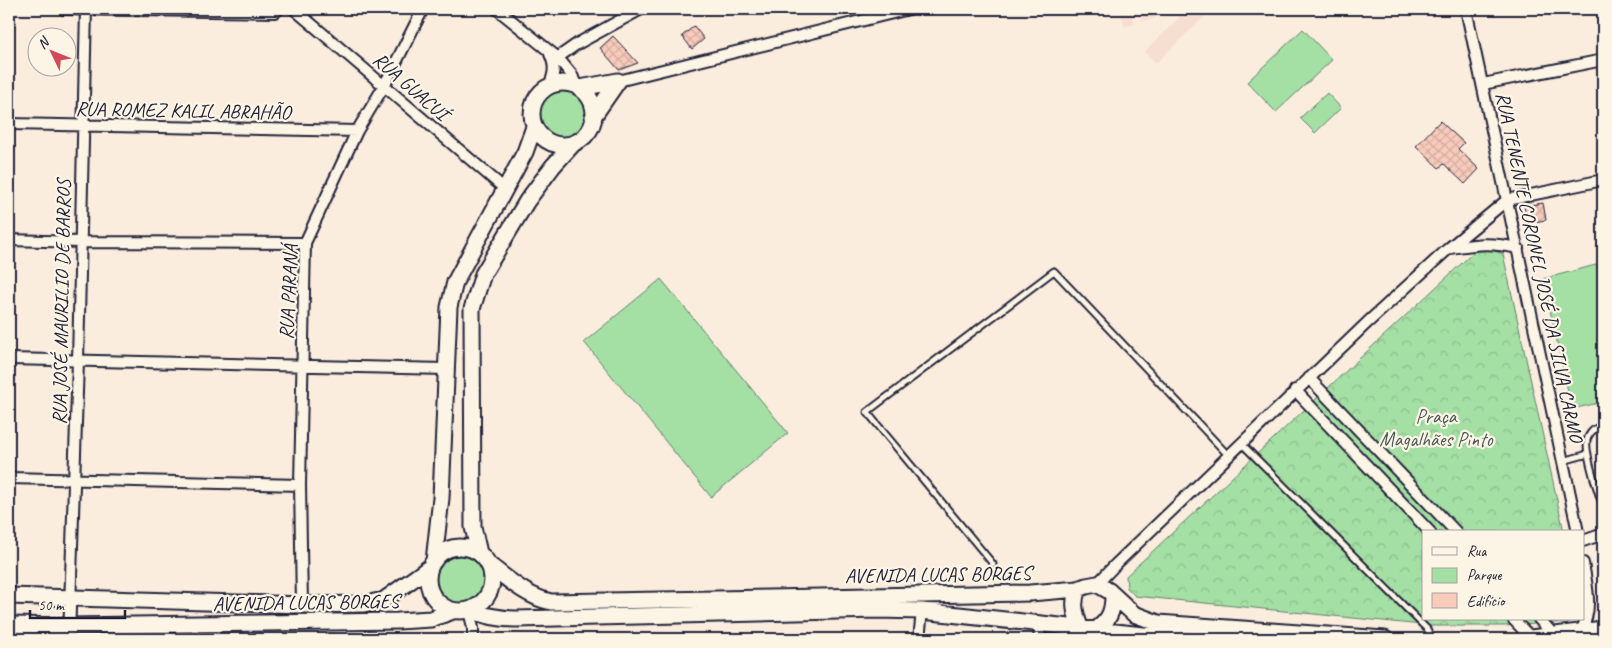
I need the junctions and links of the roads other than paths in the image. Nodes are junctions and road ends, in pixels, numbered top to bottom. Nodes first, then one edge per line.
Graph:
1 (64, 9) edge
2 (86, 9) edge
3 (279, 9) edge
4 (294, 9) edge
5 (423, 9) edge
6 (497, 9) edge
7 (641, 9) edge
8 (909, 9) edge
9 (1466, 9) edge
10 (874, 13) edge
11 (553, 57) junction
12 (1603, 60) edge
13 (618, 81) junction
14 (1483, 84) junction
15 (384, 86) junction
16 (549, 86) junction
17 (578, 87) junction
18 (594, 117) junction
19 (9, 124) edge
20 (83, 125) junction
21 (534, 127) junction
22 (357, 131) junction
23 (574, 143) junction
24 (1603, 180) edge
25 (504, 189) junction
26 (1507, 200) junction
27 (9, 240) edge
28 (80, 242) junction
29 (305, 243) junction
30 (1449, 248) junction
31 (1518, 248) junction
32 (9, 359) edge
33 (78, 361) junction
34 (303, 367) junction
35 (446, 369) junction
36 (1308, 378) junction
37 (1296, 390) junction
38 (1603, 426) edge
39 (1241, 443) junction
40 (1588, 454) junction
41 (1228, 455) junction
42 (1563, 461) junction
43 (9, 478) edge
44 (73, 480) junction
45 (300, 485) junction
46 (1603, 504) edge
47 (1428, 530) edge
48 (1454, 530) edge
49 (1578, 530) edge
50 (1603, 534) edge
51 (1584, 541) edge
52 (484, 559) junction
53 (432, 564) junction
54 (993, 564) dead end
55 (1584, 570) edge
56 (1097, 584) junction
57 (1078, 589) junction
58 (1113, 595) junction
59 (9, 596) edge
60 (70, 597) junction
61 (302, 604) junction
62 (469, 610) junction
63 (453, 611) junction
64 (922, 611) junction
65 (1515, 620) edge
66 (1540, 620) edge
67 (1038, 622) junction
68 (9, 625) edge
69 (1080, 627) junction
70 (1098, 629) junction
71 (1603, 629) edge
72 (69, 633) edge
73 (1555, 636) junction
74 (1578, 636) edge
75 (472, 639) edge
76 (918, 639) edge
77 (1040, 639) edge
78 (1180, 639) edge
79 (1385, 639) edge
80 (1433, 639) edge
81 (1523, 639) edge
82 (1532, 639) edge

1 - 2 street
2 - 3 street
2 - 20 street, RUA JOSÉ MAURILIO DE BARROS
4 - 15 street, RUA GUACUÍ
5 - 15 street, RUA PARANÁ
6 - 11 street
7 - 11 street
8 - 10 street
9 - 14 street, RUA TENENTE CORONEL JOSÉ DA SILVA CARMO
10 - 13 street
11 - 16 street
11 - 17 street
12 - 14 street
13 - 17 street
13 - 18 street
14 - 26 street, RUA TENENTE CORONEL JOSÉ DA SILVA CARMO
15 - 22 street, RUA PARANÁ
15 - 25 street, RUA GUACUÍ
16 - 17 street
16 - 21 street
17 - 18 street
18 - 23 street
19 - 20 street, RUA ROMEZ KALIL ABRAHÃO
20 - 22 street, RUA ROMEZ KALIL ABRAHÃO
20 - 28 street, RUA JOSÉ MAURILIO DE BARROS
21 - 23 street
21 - 25 street
22 - 29 street, RUA PARANÁ
23 - 52 street
24 - 26 street
25 - 35 street
26 - 30 street
26 - 31 street, RUA TENENTE CORONEL JOSÉ DA SILVA CARMO
27 - 28 street
28 - 29 street
28 - 33 street, RUA JOSÉ MAURILIO DE BARROS
29 - 34 street, RUA PARANÁ
30 - 31 street
30 - 36 street
31 - 42 street, RUA TENENTE CORONEL JOSÉ DA SILVA CARMO
32 - 33 street
33 - 34 street
33 - 44 street, RUA JOSÉ MAURILIO DE BARROS
34 - 35 street
34 - 45 street, RUA PARANÁ
35 - 53 street
36 - 37 street
36 - 48 street
37 - 39 street
37 - 47 street
38 - 40 lane
39 - 41 street
39 - 80 lane
40 - 42 lane
40 - 46 lane
41 - 54 lane
41 - 56 street
42 - 49 street, RUA TENENTE CORONEL JOSÉ DA SILVA CARMO
43 - 44 street
44 - 45 street
44 - 60 street, RUA JOSÉ MAURILIO DE BARROS
45 - 61 street, RUA PARANÁ
50 - 51 street
52 - 53 street
52 - 57 street, AVENIDA LUCAS BORGES
52 - 62 street
53 - 61 street, AVENIDA LUCAS BORGES
53 - 63 street
55 - 74 street
56 - 57 street, AVENIDA LUCAS BORGES
56 - 58 street
57 - 69 street
58 - 70 street
58 - 79 street
59 - 60 street, AVENIDA LUCAS BORGES
60 - 61 street, AVENIDA LUCAS BORGES
60 - 72 street, RUA JOSÉ MAURILIO DE BARROS
62 - 63 street
62 - 64 street, AVENIDA LUCAS BORGES
62 - 75 street
63 - 72 street, AVENIDA LUCAS BORGES
64 - 67 street, AVENIDA LUCAS BORGES
64 - 76 street
65 - 82 street
66 - 73 street
67 - 69 street, AVENIDA LUCAS BORGES
67 - 77 street
68 - 72 street, AVENIDA LUCAS BORGES
69 - 70 street, AVENIDA LUCAS BORGES
70 - 78 street, AVENIDA LUCAS BORGES
71 - 74 street
73 - 74 street
73 - 82 street
81 - 82 street

